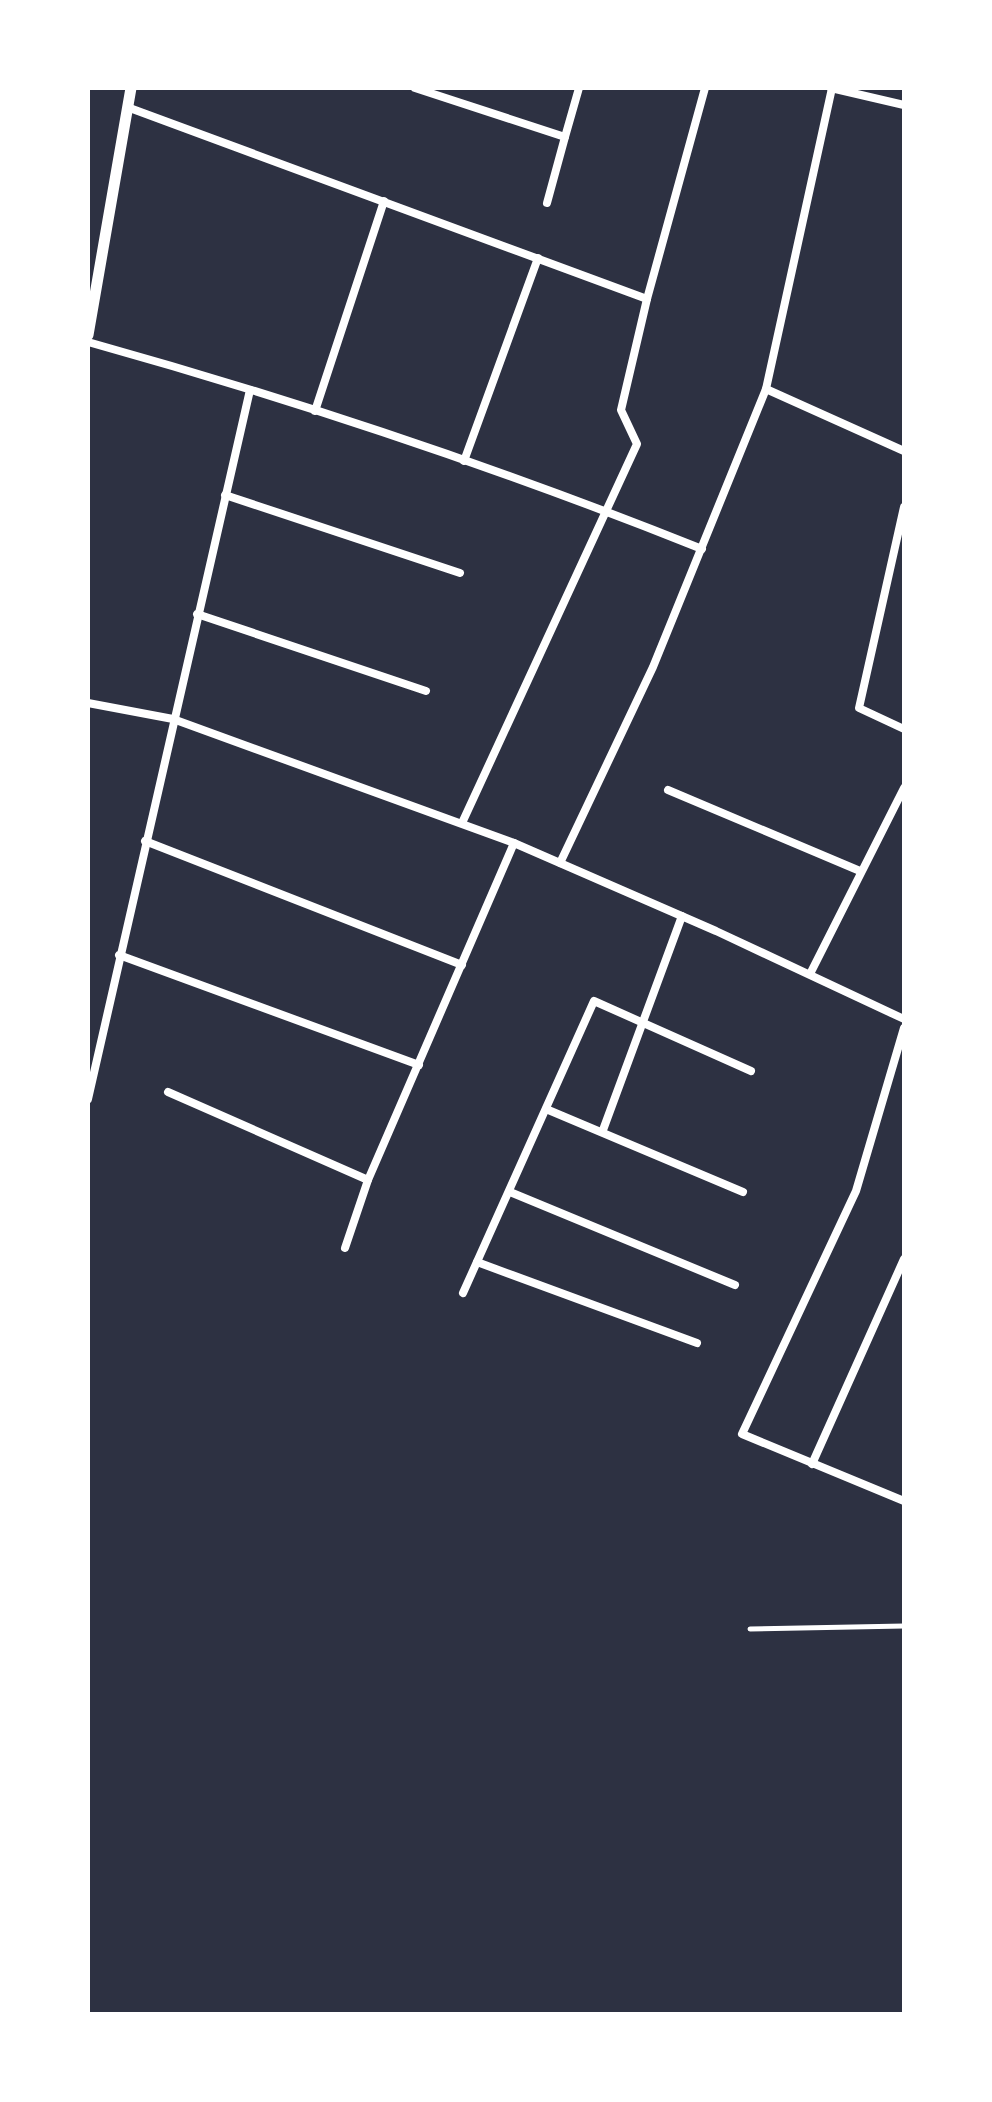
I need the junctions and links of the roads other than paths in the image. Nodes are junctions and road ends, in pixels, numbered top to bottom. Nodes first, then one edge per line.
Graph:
1 (131, 88) edge
2 (415, 88) edge
3 (579, 88) edge
4 (705, 88) edge
5 (832, 88) edge
6 (904, 105) edge
7 (127, 107) junction
8 (565, 137) junction
9 (384, 201) junction
10 (547, 203) dead end
11 (538, 258) junction
12 (647, 299) junction
13 (88, 335) edge
14 (88, 342) edge
15 (766, 389) junction
16 (250, 390) junction
17 (315, 411) junction
18 (904, 451) edge
19 (464, 461) junction
20 (225, 495) junction
21 (904, 507) edge
22 (604, 510) junction
23 (702, 549) junction
24 (460, 573) dead end
25 (197, 614) junction
26 (426, 691) dead end
27 (88, 703) edge
28 (173, 719) junction
29 (904, 729) edge
30 (904, 788) edge
31 (668, 790) dead end
32 (462, 823) junction
33 (145, 841) junction
34 (514, 843) junction
35 (560, 863) junction
36 (860, 871) junction
37 (682, 916) junction
38 (119, 955) junction
39 (462, 965) junction
40 (810, 974) junction
41 (904, 1019) edge
42 (644, 1023) junction
43 (904, 1028) edge
44 (419, 1065) junction
45 (751, 1071) dead end
46 (91, 1074) edge
47 (168, 1092) dead end
48 (88, 1099) edge
49 (546, 1109) junction
50 (603, 1130) junction
51 (368, 1180) junction
52 (510, 1192) junction
53 (743, 1192) dead end
54 (345, 1248) dead end
55 (904, 1259) edge
56 (477, 1262) junction
57 (735, 1285) dead end
58 (463, 1293) dead end
59 (697, 1343) dead end
60 (812, 1464) junction
61 (904, 1501) edge
62 (904, 1626) edge
63 (750, 1629) dead end

1 - 7 street
2 - 8 street
3 - 8 street
4 - 12 street
5 - 6 street
5 - 15 street
7 - 9 street
7 - 13 street
8 - 10 street
9 - 11 street
9 - 17 street
11 - 12 street
11 - 19 street
12 - 22 street
14 - 16 street
15 - 18 street
15 - 23 street
16 - 17 street
16 - 20 street
17 - 19 street
19 - 22 street
20 - 24 street
20 - 25 street
21 - 29 street
22 - 23 street
22 - 32 street
23 - 35 street
25 - 26 street
25 - 28 street
27 - 28 street
28 - 32 street
28 - 33 street
30 - 36 street
31 - 36 street
32 - 34 street
33 - 38 street
33 - 39 street
34 - 35 street
34 - 39 street
35 - 37 street
36 - 40 street
37 - 40 street
37 - 42 street
38 - 44 street
38 - 46 street
39 - 44 street
40 - 41 street
42 - 45 street
42 - 49 street
42 - 50 street
43 - 60 street
44 - 51 street
46 - 48 street
47 - 51 street
49 - 50 street
49 - 52 street
50 - 53 street
51 - 54 street
52 - 56 street
52 - 57 street
55 - 60 street
56 - 58 street
56 - 59 street
60 - 61 street
62 - 63 lane

